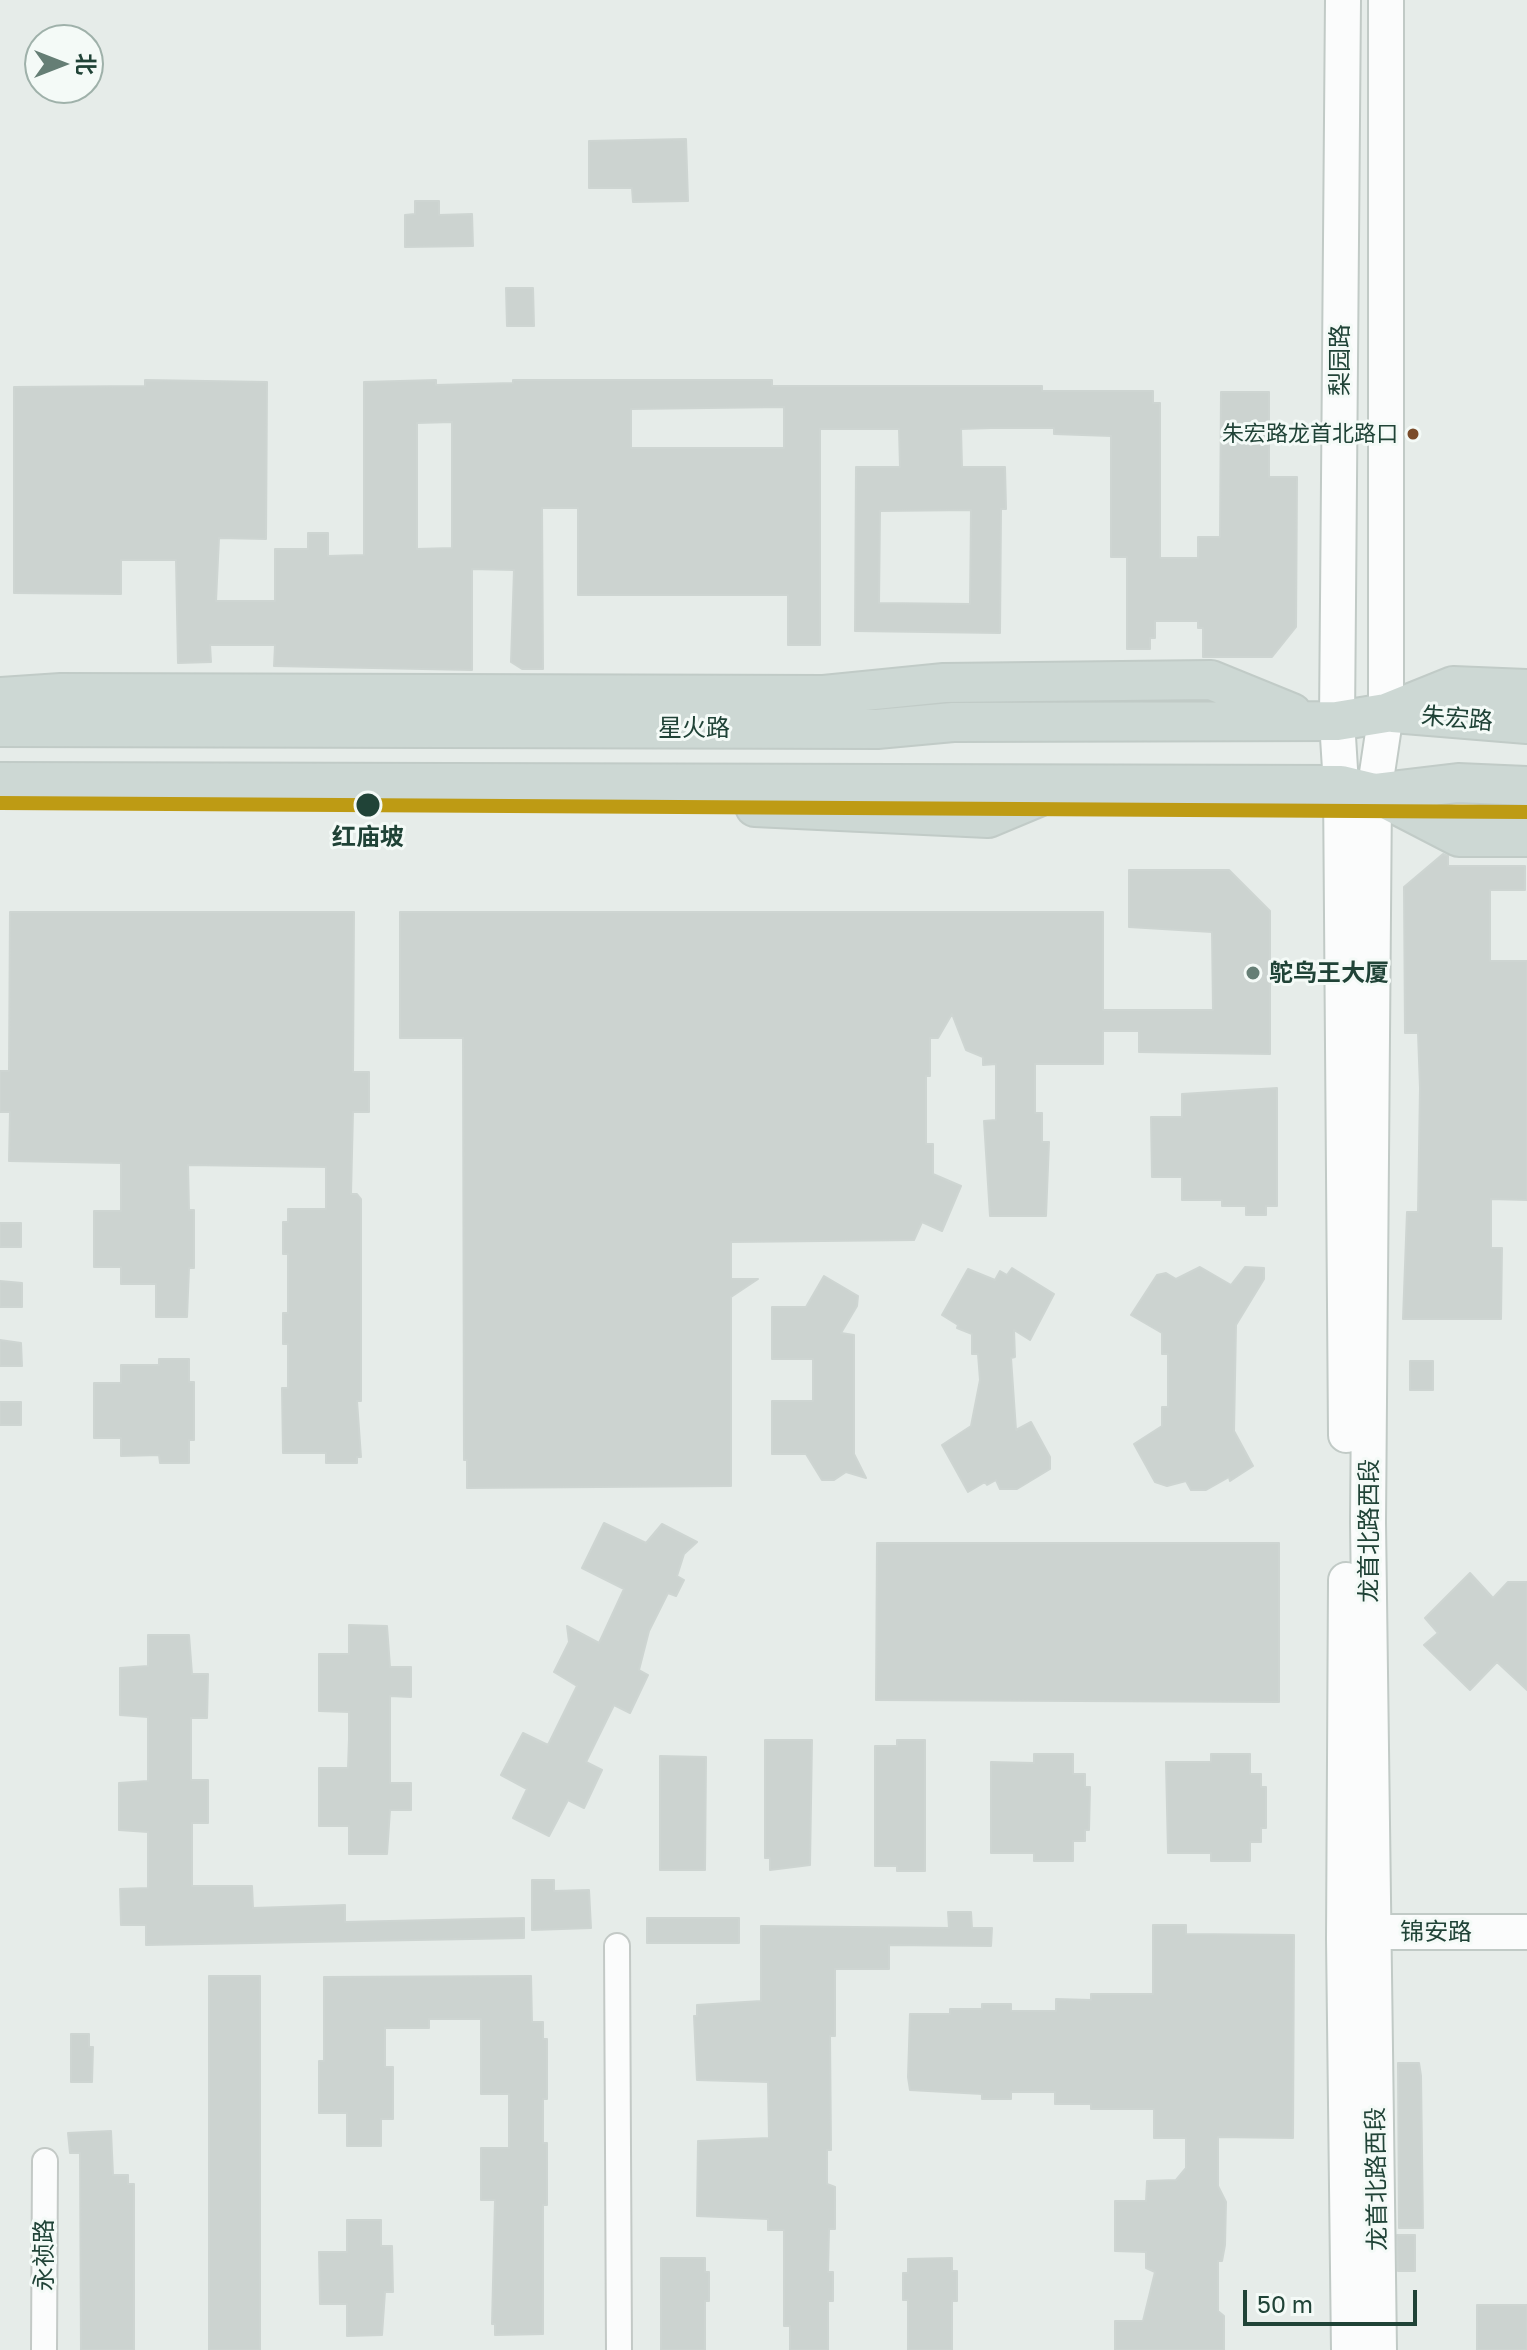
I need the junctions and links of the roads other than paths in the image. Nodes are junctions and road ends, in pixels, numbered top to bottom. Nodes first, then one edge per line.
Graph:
1 (1343, 0) edge
2 (1386, 0) edge
3 (1527, 689) edge
4 (900, 690) junction
5 (0, 697) edge
6 (248, 710) junction
7 (547, 711) junction
8 (1386, 713) junction
9 (1323, 721) junction
10 (1527, 724) edge
11 (0, 727) edge
12 (774, 729) junction
13 (0, 782) edge
14 (1069, 784) junction
15 (1527, 786) edge
16 (1358, 789) junction
17 (0, 806) edge
18 (1527, 837) edge
19 (1359, 1932) junction
20 (1527, 1932) edge
21 (617, 1946) dead end
22 (45, 2161) dead end
23 (44, 2350) edge
24 (619, 2350) edge
25 (1349, 2350) edge
26 (1379, 2350) edge

1 - 9 street, 梨园路
2 - 8 street, 梨园路
3 - 8 main road
4 - 7 main road
4 - 9 main road
4 - 12 main road
5 - 6 main road
6 - 7 main road, 星火路
6 - 11 main road, 星火路
7 - 12 main road, 星火路
8 - 9 main road, 星火路
8 - 10 main road, 朱宏路
8 - 16 street, 龙首北路西段
9 - 12 main road, 星火路
9 - 16 street, 龙首北路西段
13 - 14 main road
14 - 16 main road
14 - 17 main road
15 - 16 main road
16 - 18 main road
16 - 19 street, 龙首北路西段
19 - 20 street, 锦安路
19 - 25 street, 龙首北路西段
19 - 26 street, 龙首北路西段
21 - 24 street
22 - 23 street, 永祯路

